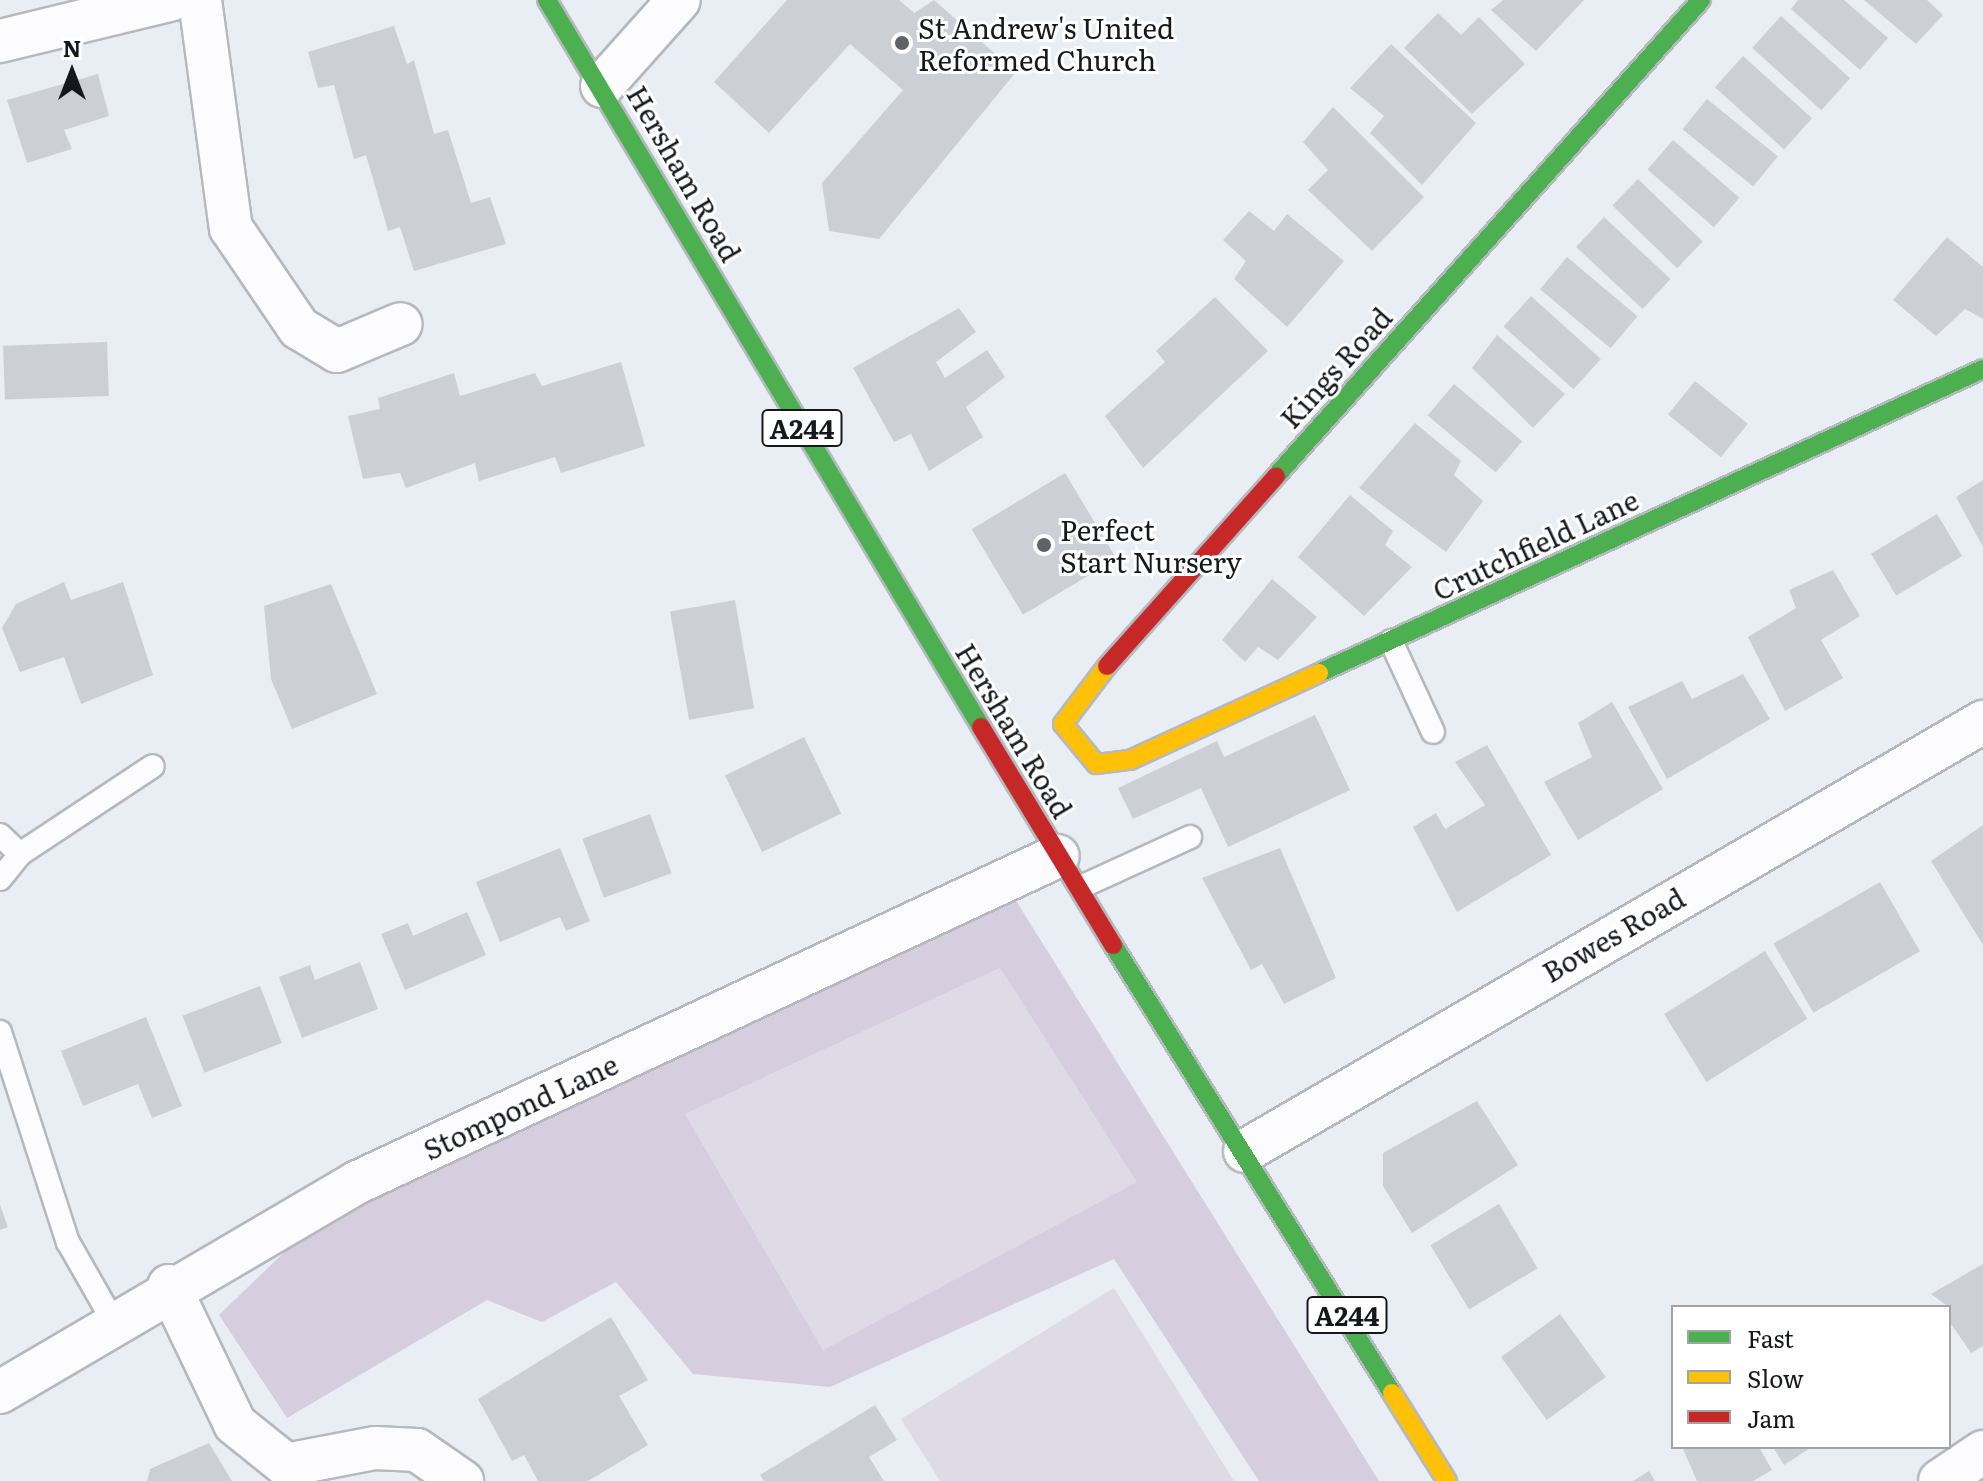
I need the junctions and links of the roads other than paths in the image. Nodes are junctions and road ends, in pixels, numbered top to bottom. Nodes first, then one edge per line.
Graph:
1 (170, 0) edge
2 (200, 0) edge
3 (547, 0) edge
4 (679, 0) edge
5 (1701, 0) edge
6 (0, 41) edge
7 (602, 86) junction
8 (401, 324) dead end
9 (1983, 369) edge
10 (1391, 641) junction
11 (1983, 722) edge
12 (1433, 732) dead end
13 (153, 766) dead end
14 (1110, 767) joint
15 (0, 835) edge
16 (1190, 837) dead end
17 (20, 854) junction
18 (1069, 872) junction
19 (0, 879) edge
20 (0, 1032) edge
21 (1245, 1151) junction
22 (169, 1286) junction
23 (113, 1321) junction
24 (0, 1392) edge
25 (1983, 1452) edge
26 (462, 1481) edge
27 (1447, 1481) edge
28 (1940, 1481) edge

1 - 6 street
2 - 8 street
3 - 7 street, Hersham Road / A244
4 - 7 street
5 - 14 street, Kings Road
7 - 18 street, Hersham Road / A244
9 - 10 street, Crutchfield Lane
10 - 12 lane
10 - 14 street, Crutchfield Lane
11 - 21 street, Bowes Road
13 - 17 lane
15 - 17 lane
16 - 18 lane
17 - 19 lane
18 - 21 street, Hersham Road / A244
18 - 22 street, Stompond Lane
20 - 23 lane
21 - 27 street, Hersham Road / A244
22 - 23 street, Stompond Lane
22 - 26 street
23 - 24 street, Stompond Lane
25 - 28 street

